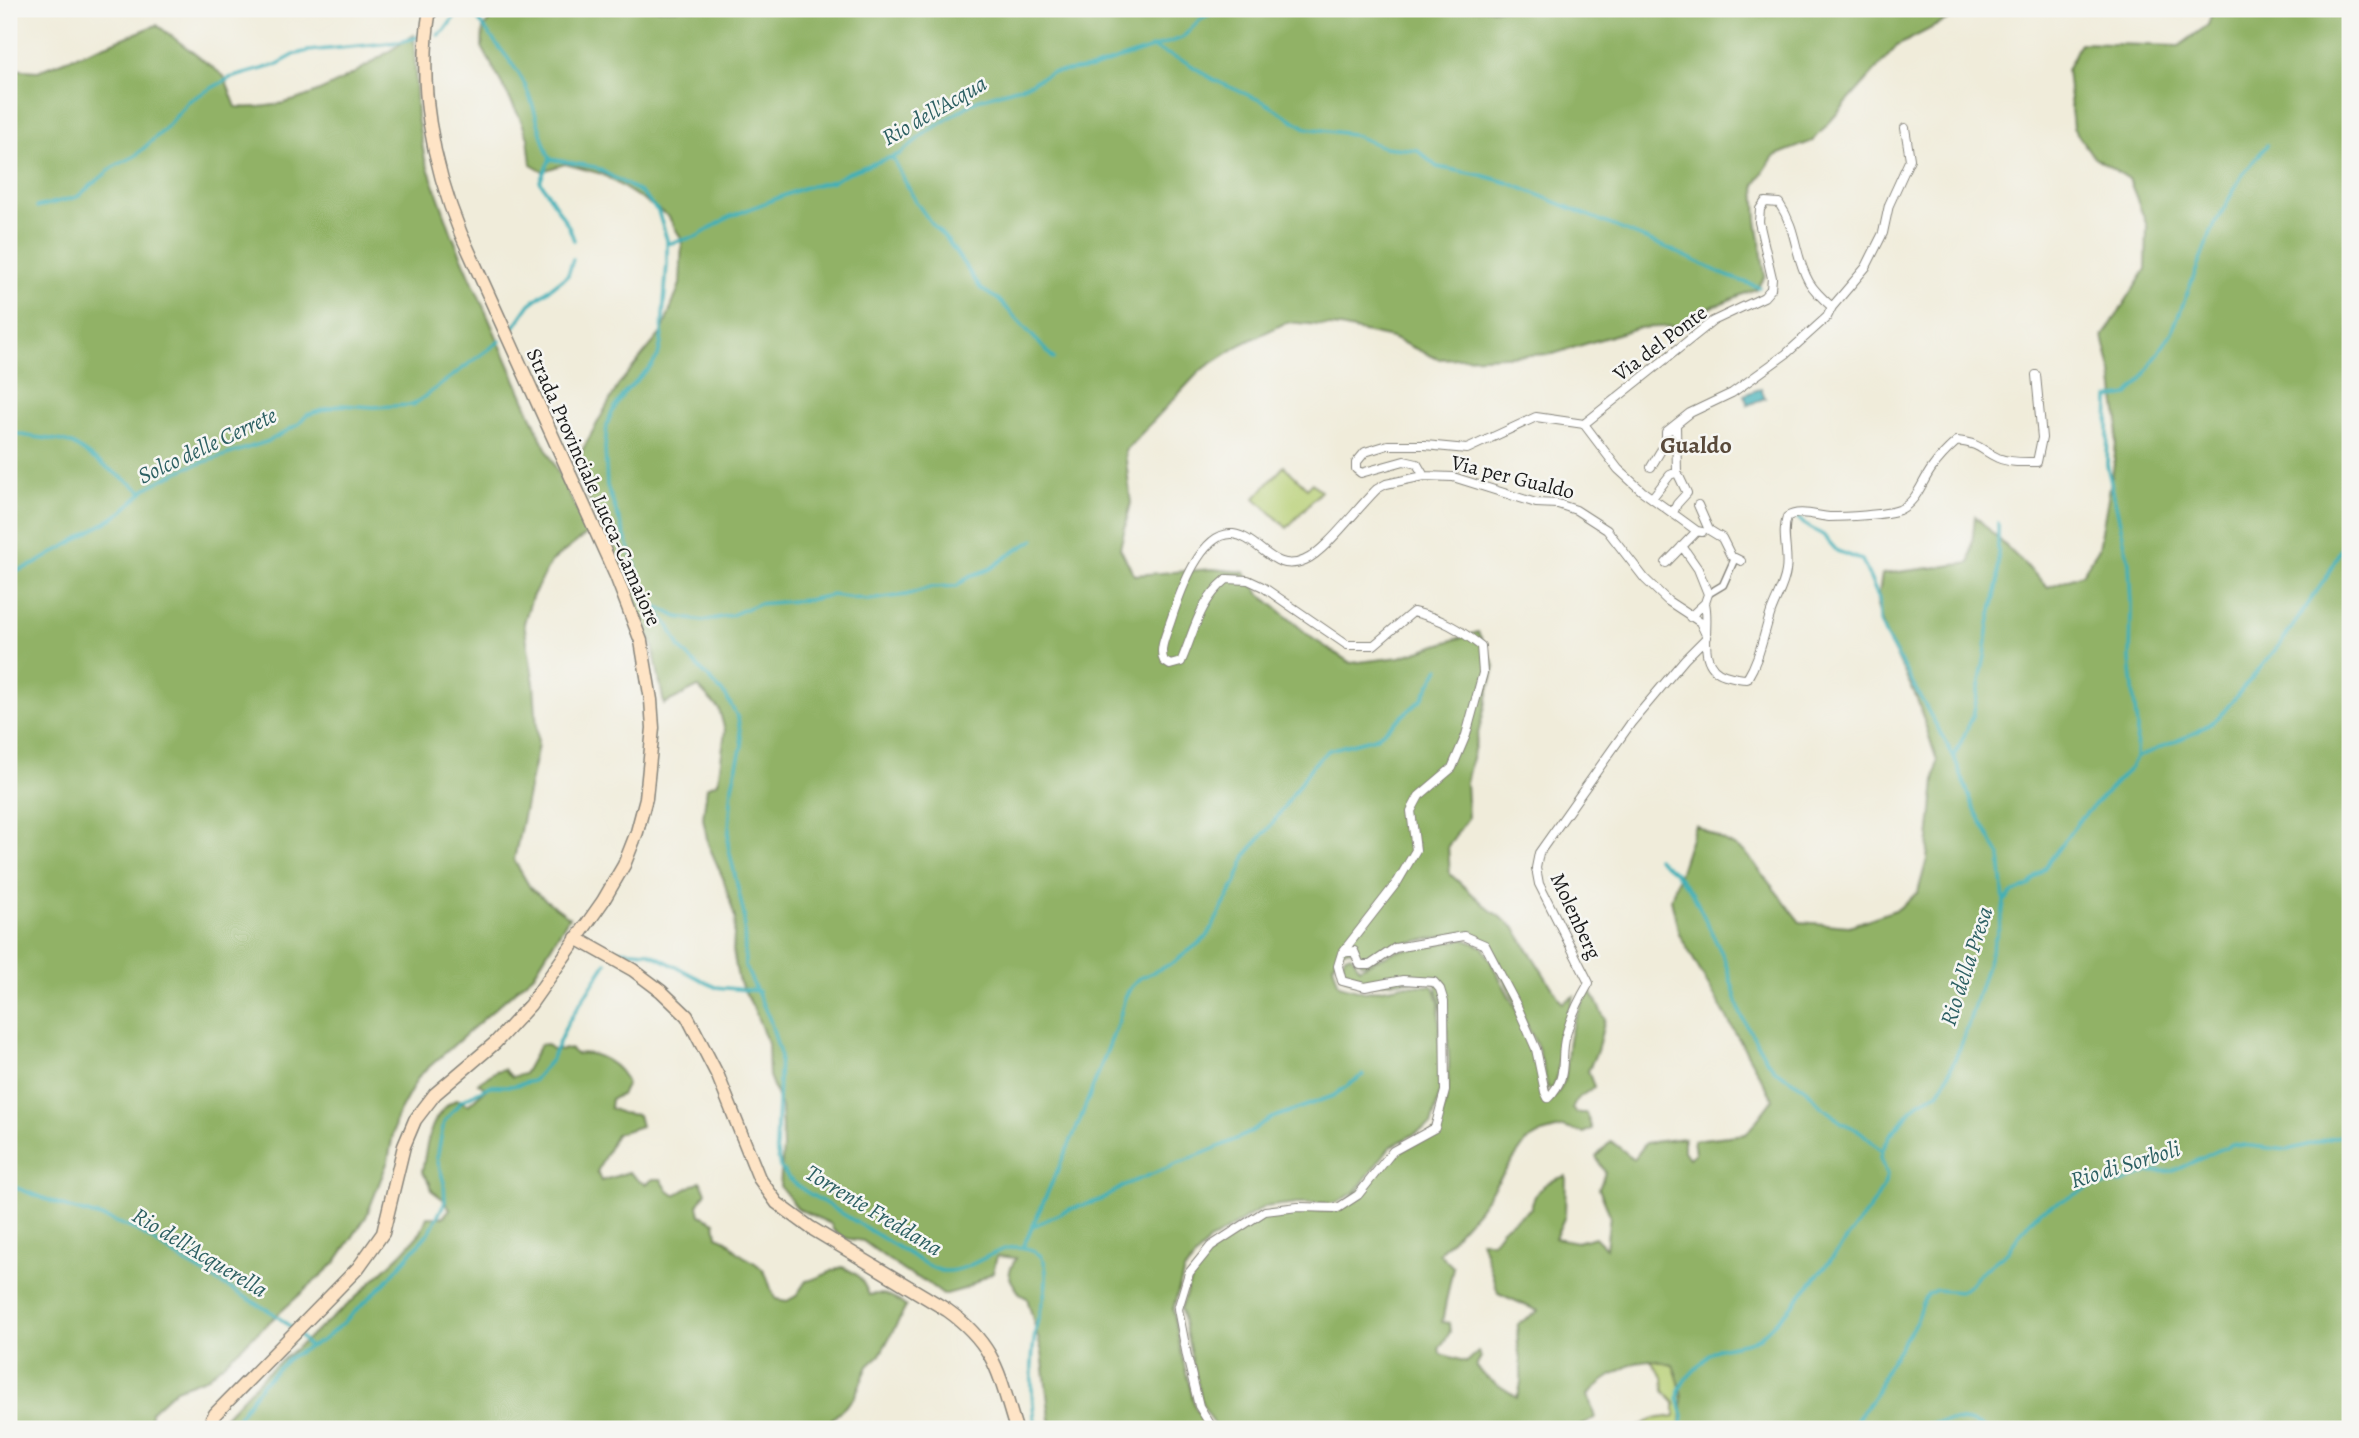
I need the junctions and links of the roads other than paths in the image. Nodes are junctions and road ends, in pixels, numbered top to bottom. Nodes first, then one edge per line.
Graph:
1 (430, 9) edge
2 (1905, 128) dead end
3 (1832, 307) junction
4 (2036, 375) dead end
5 (1584, 424) junction
6 (1676, 426) junction
7 (1651, 467) dead end
8 (1677, 472) junction
9 (1424, 475) junction
10 (1652, 498) junction
11 (1698, 505) dead end
12 (1673, 513) junction
13 (1709, 530) junction
14 (1697, 531) junction
15 (1682, 546) junction
16 (1738, 559) joint
17 (1666, 563) dead end
18 (1708, 594) junction
19 (1705, 603) junction
20 (1690, 617) junction
21 (1707, 637) junction
22 (576, 938) junction
23 (1342, 953) junction
24 (205, 1429) edge
25 (1016, 1429) edge
26 (1213, 1429) edge

1 - 22 main road, Strada Provinciale Lucca-Camaiore
2 - 3 street
3 - 5 street, Via del Ponte
3 - 6 street
4 - 21 street
5 - 9 street
5 - 10 street
6 - 7 street
6 - 8 street
8 - 10 street
8 - 12 street
9 - 20 street, Via per Gualdo
9 - 23 street, Via per Gualdo
10 - 12 street
11 - 13 street
12 - 14 street
13 - 14 street
13 - 16 street
14 - 15 street
15 - 17 street
15 - 18 street
16 - 18 street
18 - 19 street
19 - 20 street
19 - 21 street
20 - 21 street, Via per Gualdo
21 - 23 street, Molenberg
22 - 24 main road, Strada Provinciale Lucca-Camaiore
22 - 25 main road
23 - 26 street

